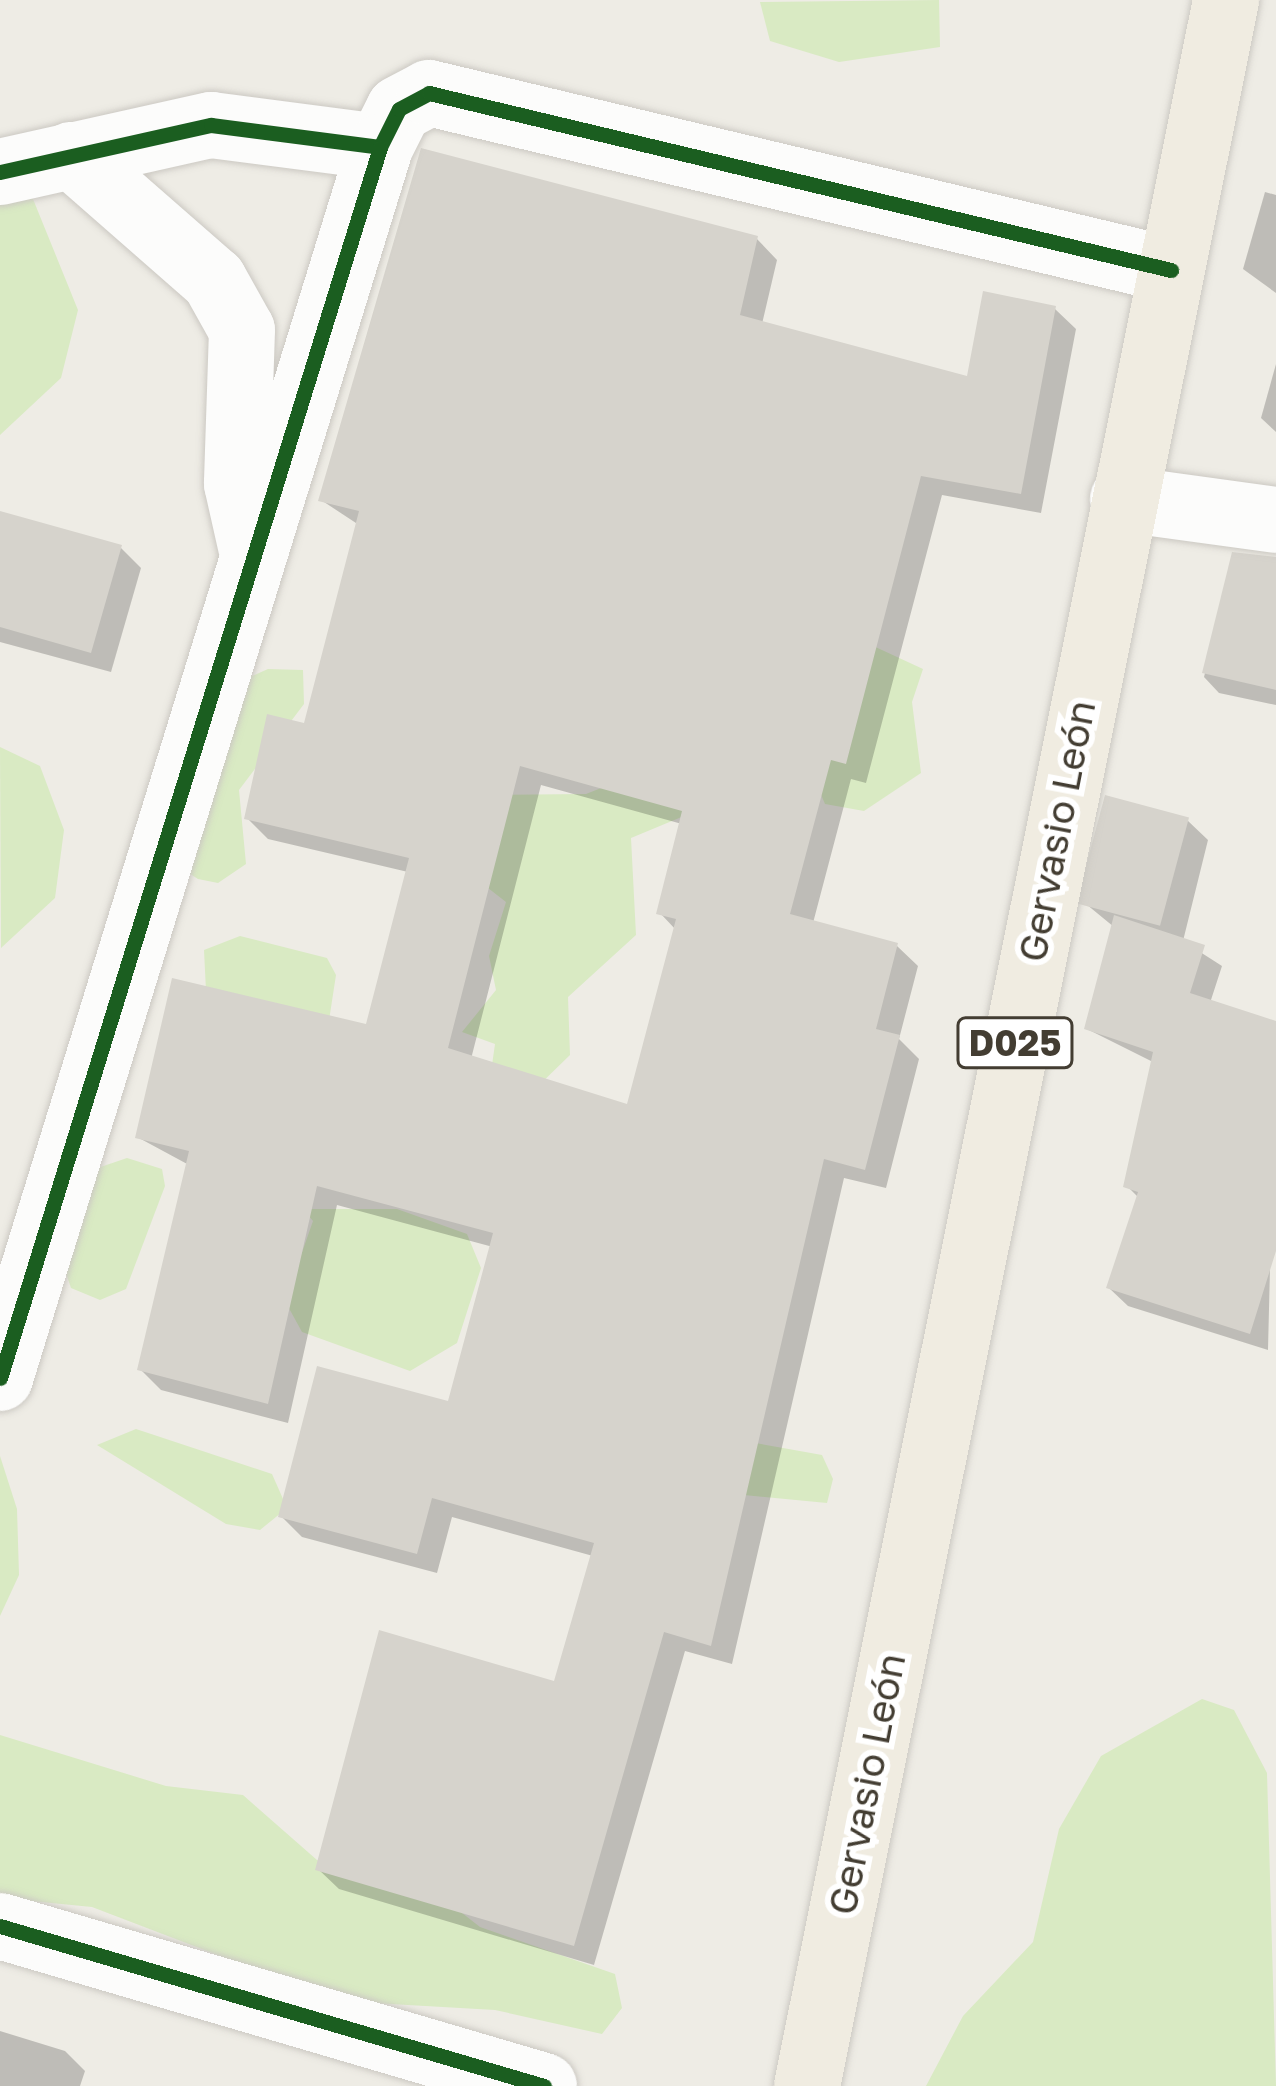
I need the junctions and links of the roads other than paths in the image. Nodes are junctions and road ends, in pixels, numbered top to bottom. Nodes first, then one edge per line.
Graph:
1 (1226, 0) edge
2 (380, 147) junction
3 (71, 155) junction
4 (0, 172) edge
5 (1171, 270) junction
6 (1123, 499) junction
7 (1276, 520) edge
8 (254, 561) junction
9 (0, 1378) edge
10 (0, 1926) edge
11 (544, 2086) edge
12 (807, 2086) edge

1 - 5 main road, Gervasio León / D025
2 - 3 street
2 - 5 street
2 - 8 street
3 - 4 street
3 - 8 street
5 - 6 main road, Gervasio León / D025
6 - 7 street
6 - 12 main road, Gervasio León / D025
8 - 9 street
10 - 11 street

